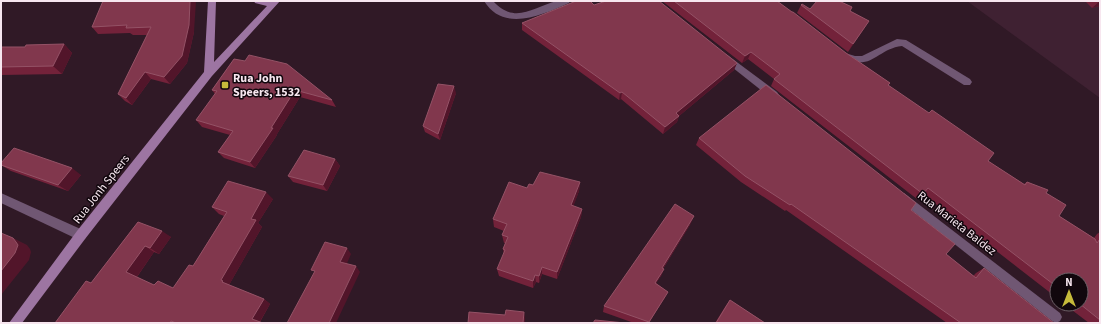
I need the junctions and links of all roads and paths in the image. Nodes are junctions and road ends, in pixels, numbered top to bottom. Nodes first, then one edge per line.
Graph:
1 (212, 1) edge
2 (258, 1) edge
3 (488, 1) edge
4 (566, 1) edge
5 (275, 2) edge
6 (838, 51) edge
7 (721, 54) edge
8 (209, 73) junction
9 (967, 82) dead end
10 (782, 102) edge
11 (894, 190) edge
12 (1, 198) edge
13 (81, 235) junction
14 (1056, 317) dead end
15 (15, 323) edge

1 - 8 main road
2 - 5 main road
3 - 4 street
5 - 8 main road, Rua Jonh Speers
6 - 9 street
7 - 10 street
8 - 13 main road, Rua Jonh Speers
11 - 14 street, Rua Marieta Baldez
12 - 13 street
13 - 15 main road, Rua Jonh Speers

